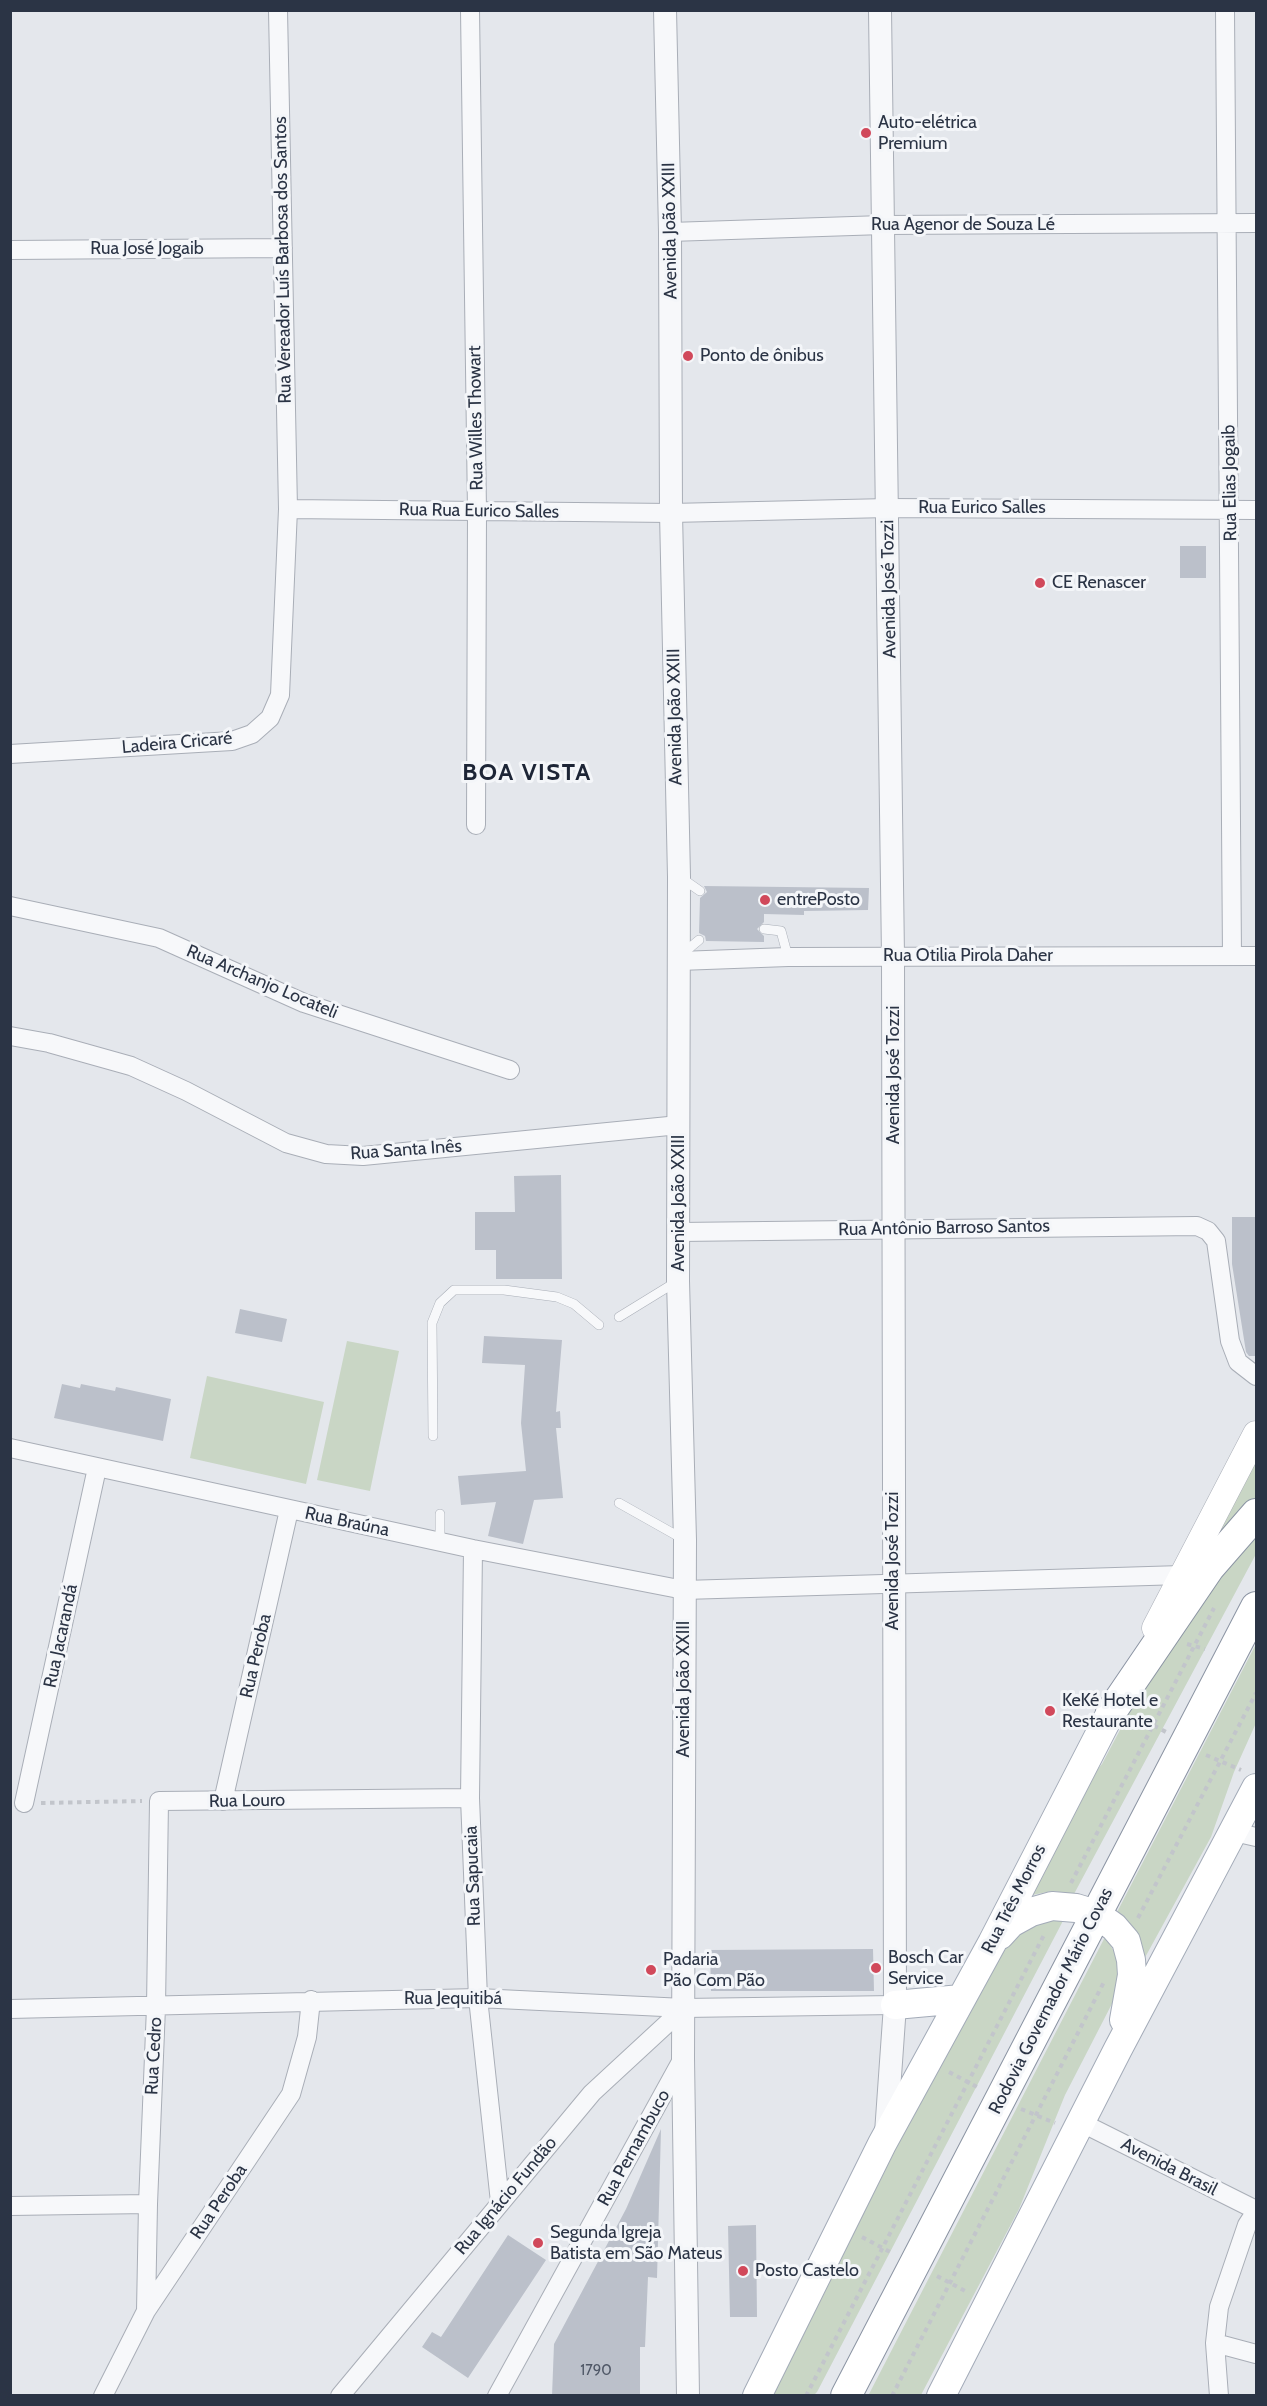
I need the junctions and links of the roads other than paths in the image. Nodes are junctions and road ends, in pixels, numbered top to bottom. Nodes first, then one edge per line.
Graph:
1 (278, 10) edge
2 (470, 10) edge
3 (665, 10) edge
4 (880, 10) edge
5 (1225, 10) edge
6 (1257, 223) edge
7 (1227, 224) junction
8 (883, 225) junction
9 (670, 232) junction
10 (283, 248) junction
11 (10, 250) edge
12 (888, 508) junction
13 (288, 509) junction
14 (1231, 510) junction
15 (1257, 510) edge
16 (477, 511) junction
17 (671, 513) junction
18 (10, 754) edge
19 (476, 825) dead end
20 (679, 877) junction
21 (700, 891) dead end
22 (10, 906) edge
23 (764, 929) dead end
24 (699, 940) dead end
25 (893, 956) junction
26 (1232, 956) junction
27 (1257, 956) edge
28 (788, 957) junction
29 (679, 959) junction
30 (10, 1036) edge
31 (510, 1070) dead end
32 (680, 1125) junction
33 (894, 1229) junction
34 (679, 1232) junction
35 (678, 1281) junction
36 (620, 1317) dead end
37 (599, 1325) dead end
38 (1257, 1376) edge
39 (1257, 1434) edge
40 (433, 1436) dead end
41 (10, 1448) edge
42 (97, 1468) junction
43 (619, 1503) dead end
44 (289, 1510) junction
45 (440, 1514) dead end
46 (1257, 1514) edge
47 (685, 1540) junction
48 (440, 1542) junction
49 (473, 1549) junction
50 (1182, 1575) junction
51 (893, 1582) junction
52 (684, 1590) junction
53 (1257, 1607) edge
54 (1111, 1712) junction
55 (1257, 1788) edge
56 (470, 1798) junction
57 (159, 1801) joint
58 (223, 1801) junction
59 (24, 1803) road end
60 (1245, 1835) edge
61 (1096, 1914) junction
62 (992, 1943) junction
63 (478, 1998) junction
64 (961, 1999) junction
65 (311, 2000) junction
66 (895, 2005) junction
67 (156, 2007) junction
68 (684, 2007) junction
69 (10, 2009) edge
70 (1118, 2049) junction
71 (683, 2058) junction
72 (1082, 2123) junction
73 (886, 2139) junction
74 (500, 2202) junction
75 (147, 2204) junction
76 (10, 2206) edge
77 (1257, 2210) edge
78 (146, 2311) junction
79 (1215, 2343) junction
80 (1257, 2354) edge
81 (103, 2396) edge
82 (340, 2396) edge
83 (497, 2396) edge
84 (688, 2396) edge
85 (757, 2396) edge
86 (846, 2396) edge
87 (941, 2396) edge
88 (1219, 2396) edge

1 - 10 street, Rua Vereador Luís Barbosa dos Santos
2 - 16 street, Rua Willes Thowart
3 - 9 street, Avenida João XXIII
4 - 8 street, Avenida José Tozzi
5 - 7 street, Rua Elias Jogaib
6 - 7 street, Rua Agenor de Souza Lé
7 - 8 street, Rua Agenor de Souza Lé
7 - 14 street, Rua Elias Jogaib
8 - 9 street, Rua Agenor de Souza Lé
8 - 12 street, Avenida José Tozzi
9 - 17 street, Avenida João XXIII
10 - 11 street, Rua José Jogaib
10 - 13 street, Rua Vereador Luís Barbosa dos Santos
12 - 14 street, Rua Eurico Salles
12 - 17 street, Rua Eurico Salles
12 - 25 street, Avenida José Tozzi
13 - 16 street, Rua Rua Eurico Salles
13 - 18 street, Ladeira Cricaré
14 - 15 street, Rua Eurico Salles
14 - 26 street, Rua Elias Jogaib
16 - 17 street, Rua Rua Eurico Salles
16 - 19 street, Rua Willes Thowart
17 - 20 street, Avenida João XXIII
20 - 21 lane
20 - 29 street, Avenida João XXIII
22 - 31 street, Rua Archanjo Locateli
23 - 28 lane
24 - 29 lane
25 - 26 street, Rua Otilia Pirola Daher
25 - 28 street, Rua Otilia Pirola Daher
25 - 33 street, Avenida José Tozzi
26 - 27 street, Rua Otilia Pirola Daher
28 - 29 street, Rua Otilia Pirola Daher
29 - 32 street, Avenida João XXIII
30 - 32 street, Rua Santa Inês
32 - 34 street, Avenida João XXIII
33 - 34 street, Rua Antônio Barroso Santos
33 - 38 street, Rua Antônio Barroso Santos
33 - 51 street, Avenida José Tozzi
34 - 35 street, Avenida João XXIII
35 - 36 lane
35 - 47 street, Avenida João XXIII
37 - 40 lane
39 - 50 main road, Rua Três Morros
41 - 42 street, Rua Braúna
42 - 44 street, Rua Braúna
42 - 59 street, Rua Jacarandá
43 - 47 lane
44 - 48 street, Rua Braúna
44 - 58 street, Rua Peroba
45 - 48 lane
46 - 54 highway
47 - 52 street, Avenida João XXIII
48 - 49 street, Rua Braúna
49 - 52 street, Rua Braúna
49 - 56 street, Rua Sapucaia
50 - 51 street, Rua Braúna
50 - 54 main road, Rua Três Morros
51 - 52 street, Rua Braúna
51 - 66 street, Avenida José Tozzi
52 - 68 street, Avenida João XXIII
53 - 61 highway, Rodovia Governador Mário Covas
54 - 62 main road, Rua Três Morros
55 - 60 main road
56 - 58 street, Rua Louro
56 - 63 street, Rua Sapucaia
57 - 58 street, Rua Louro
57 - 67 street, Rua Cedro
60 - 70 main road
61 - 62 main road
61 - 70 main road
61 - 86 highway, Rodovia Governador Mário Covas
62 - 64 main road, Rua Três Morros
63 - 65 street, Rua Jequitibá
63 - 68 street, Rua Jequitibá
63 - 74 street, Rua Sapucaia
64 - 66 main road
64 - 73 main road, Rua Três Morros
65 - 67 street, Rua Jequitibá
65 - 78 street, Rua Peroba
66 - 68 street, Rua Jequitibá
66 - 73 street, Avenida José Tozzi
67 - 69 street, Rua Jequitibá
67 - 75 street, Rua Cedro
68 - 71 street, Avenida João XXIII
68 - 74 street, Rua Ignácio Fundão
70 - 72 main road
71 - 83 street, Rua Pernambuco
71 - 84 street, Avenida João XXIII
72 - 77 street, Avenida Brasil
72 - 87 main road
73 - 85 main road, Rua Três Morros
74 - 82 street, Rua Ignácio Fundão
75 - 76 street
75 - 78 street, Rua Cedro
77 - 79 street
78 - 81 street, Rua Peroba
79 - 80 street
79 - 88 street

